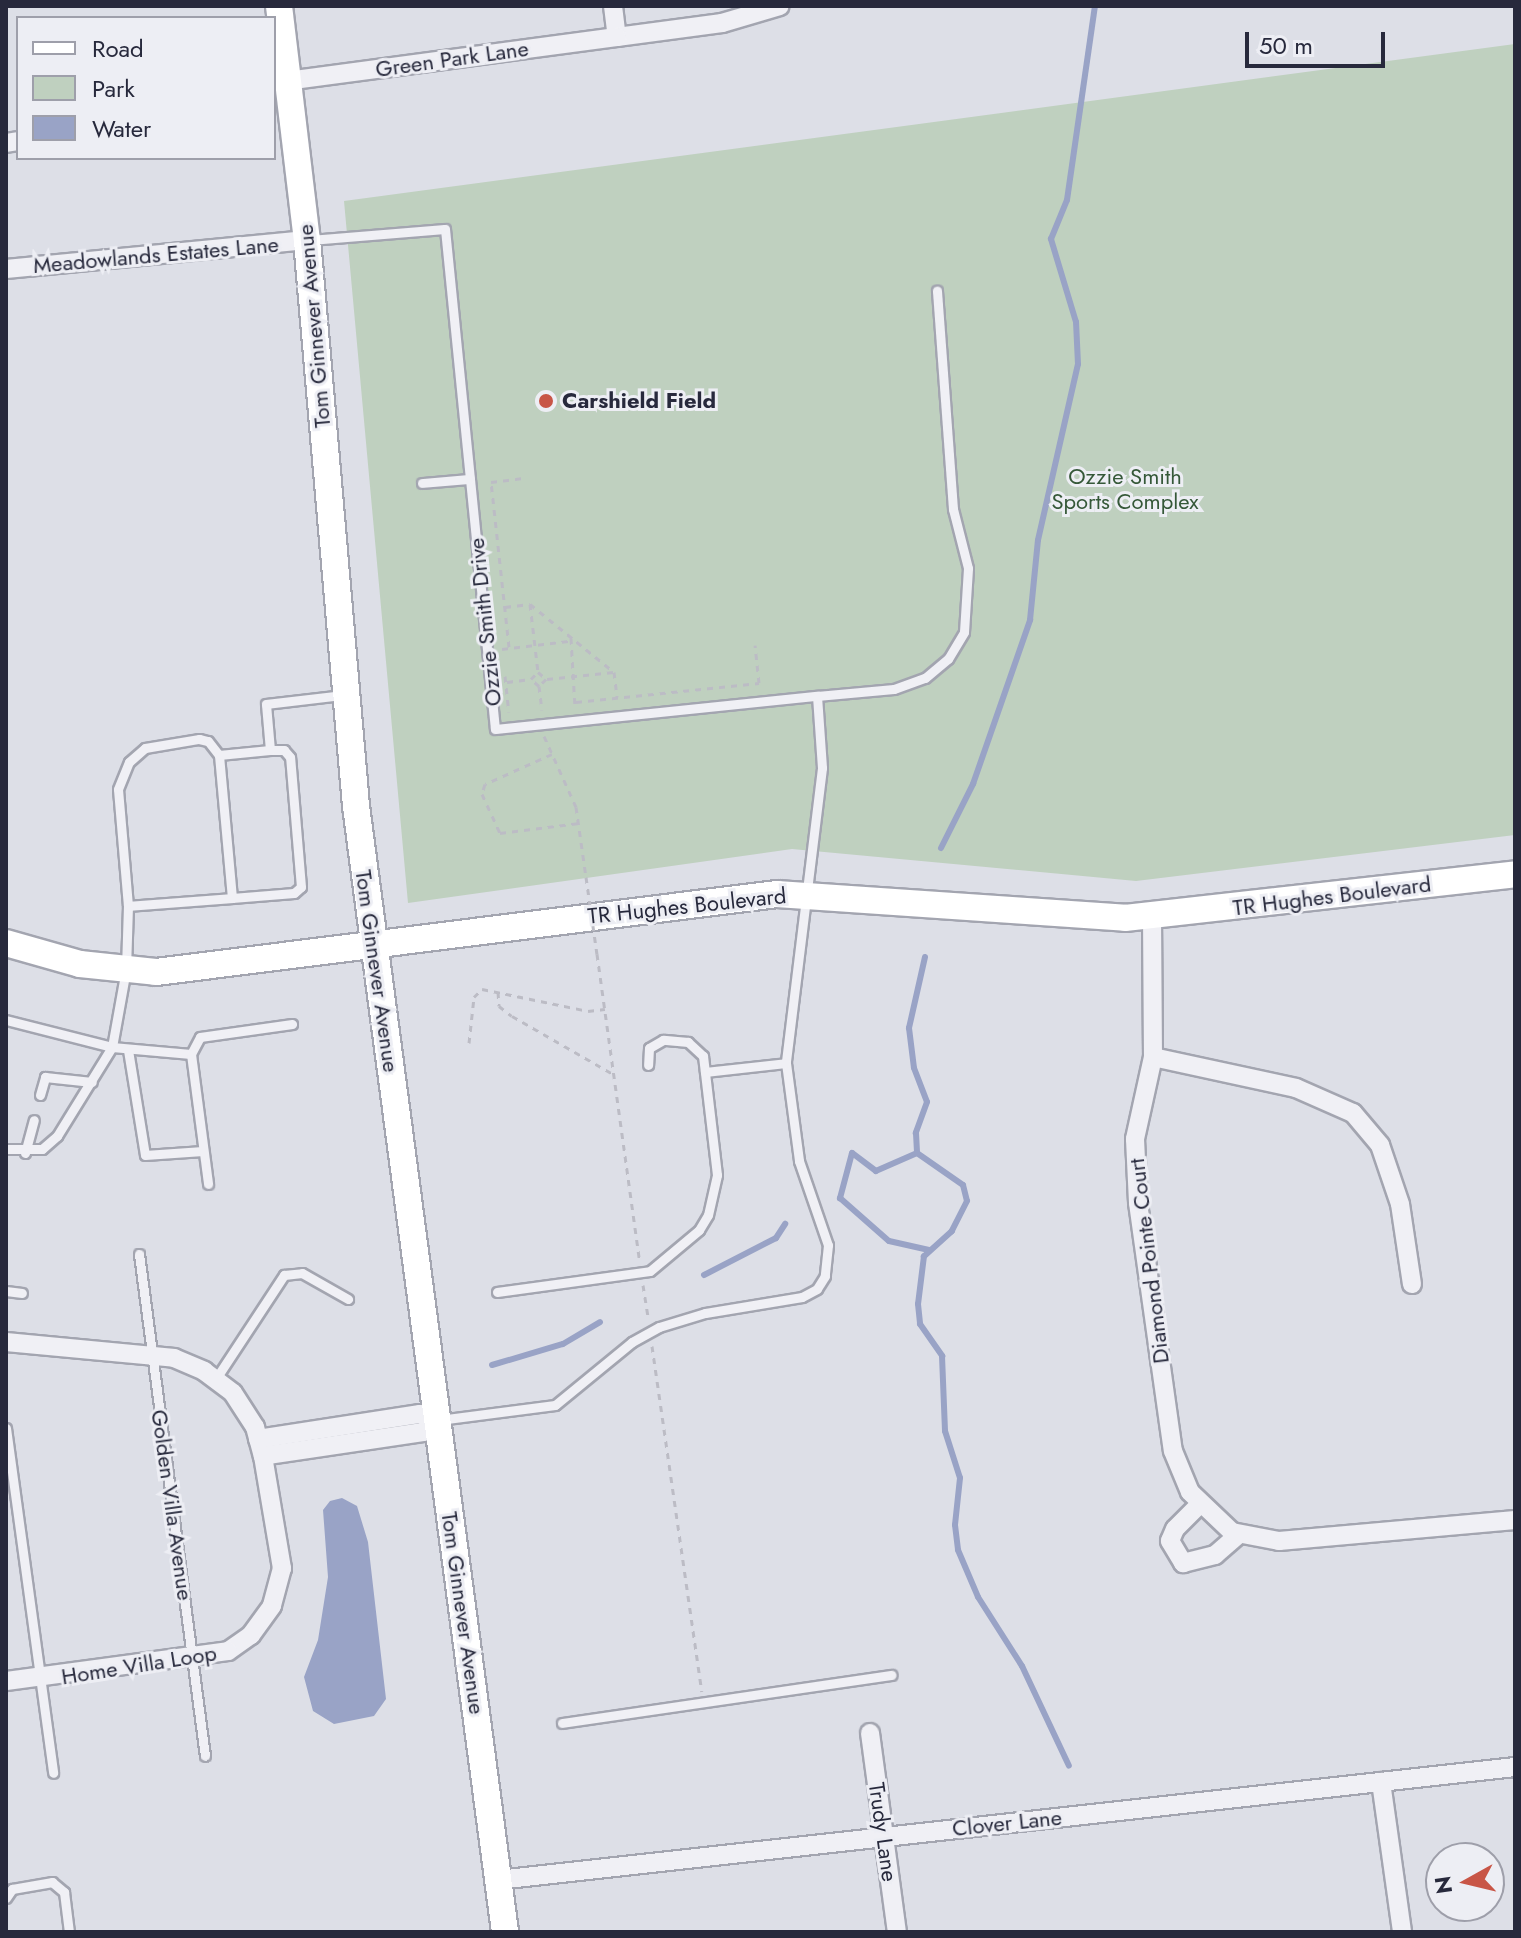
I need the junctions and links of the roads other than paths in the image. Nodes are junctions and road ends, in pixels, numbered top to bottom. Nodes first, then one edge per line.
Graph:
1 (279, 6) edge
2 (613, 6) edge
3 (780, 6) edge
4 (617, 37) junction
5 (287, 81) junction
6 (307, 240) junction
7 (6, 269) edge
8 (937, 291) dead end
9 (470, 479) junction
10 (422, 483) dead end
11 (346, 695) junction
12 (817, 696) junction
13 (270, 750) junction
14 (219, 755) junction
15 (1515, 874) edge
16 (804, 894) junction
17 (232, 898) junction
18 (128, 906) junction
19 (1152, 916) junction
20 (6, 943) edge
21 (372, 946) junction
22 (126, 969) junction
23 (6, 1020) edge
24 (292, 1024) dead end
25 (112, 1047) junction
26 (128, 1050) junction
27 (191, 1054) junction
28 (1153, 1057) junction
29 (786, 1063) junction
30 (648, 1065) dead end
31 (705, 1072) junction
32 (92, 1082) junction
33 (40, 1095) dead end
34 (34, 1120) dead end
35 (6, 1149) edge
36 (203, 1151) junction
37 (25, 1153) junction
38 (208, 1184) dead end
39 (139, 1254) dead end
40 (1412, 1284) dead end
41 (6, 1291) edge
42 (497, 1292) dead end
43 (22, 1293) dead end
44 (348, 1299) dead end
45 (6, 1342) edge
46 (152, 1356) junction
47 (215, 1380) junction
48 (437, 1421) junction
49 (6, 1428) edge
50 (261, 1448) junction
51 (1200, 1504) junction
52 (1515, 1520) edge
53 (1239, 1534) junction
54 (192, 1659) junction
55 (892, 1675) dead end
56 (41, 1680) junction
57 (6, 1681) edge
58 (562, 1723) dead end
59 (870, 1733) dead end
60 (205, 1756) dead end
61 (1515, 1767) edge
62 (53, 1773) dead end
63 (1381, 1782) junction
64 (884, 1836) junction
65 (498, 1880) junction
66 (6, 1898) edge
67 (69, 1932) edge
68 (505, 1932) edge
69 (897, 1932) edge
70 (1402, 1932) edge

1 - 5 main road, Tom Ginnever Avenue
2 - 4 street
3 - 4 street, Green Park Lane
4 - 5 street, Green Park Lane
5 - 6 main road, Tom Ginnever Avenue
6 - 7 street, Meadowlands Estates Lane
6 - 9 lane, Ozzie Smith Drive
6 - 11 main road, Tom Ginnever Avenue
8 - 12 lane
9 - 10 lane
9 - 12 lane, Ozzie Smith Drive
11 - 13 lane
11 - 21 main road, Tom Ginnever Avenue
12 - 16 lane
13 - 14 lane
13 - 17 lane
14 - 17 lane
14 - 18 lane
15 - 19 main road, TR Hughes Boulevard
16 - 19 main road, TR Hughes Boulevard
16 - 21 main road, TR Hughes Boulevard
16 - 29 lane
17 - 18 lane
18 - 22 lane
19 - 28 street, Diamond Pointe Court
20 - 22 main road, TR Hughes Boulevard
21 - 22 main road, TR Hughes Boulevard
21 - 48 main road, Tom Ginnever Avenue
22 - 25 lane
23 - 25 lane
24 - 27 lane
25 - 26 lane
25 - 32 lane
26 - 27 lane
26 - 36 lane
27 - 36 lane
28 - 40 street
28 - 51 street, Diamond Pointe Court
29 - 31 lane
29 - 48 lane
30 - 31 lane
31 - 42 lane
32 - 33 lane
32 - 37 lane
34 - 37 lane
35 - 37 lane
36 - 38 lane
39 - 46 lane, Golden Villa Avenue
41 - 43 lane
44 - 47 lane
45 - 46 street, Home Villa Loop
46 - 47 street, Home Villa Loop
46 - 54 lane, Golden Villa Avenue
47 - 50 street, Home Villa Loop
48 - 50 street
48 - 65 main road, Tom Ginnever Avenue
49 - 56 lane
50 - 54 street, Home Villa Loop
51 - 53 street, Diamond Pointe Court
51 - 53 street
52 - 53 street, Diamond Pointe Court
54 - 56 street, Home Villa Loop
54 - 60 lane, Golden Villa Avenue
55 - 58 lane
56 - 57 street, Home Villa Loop
56 - 62 lane
59 - 64 street, Trudy Lane
61 - 63 street, Clover Lane
63 - 64 street, Clover Lane
63 - 70 street
64 - 65 street, Clover Lane
64 - 69 street, Trudy Lane
65 - 68 main road, Tom Ginnever Avenue
66 - 67 lane

